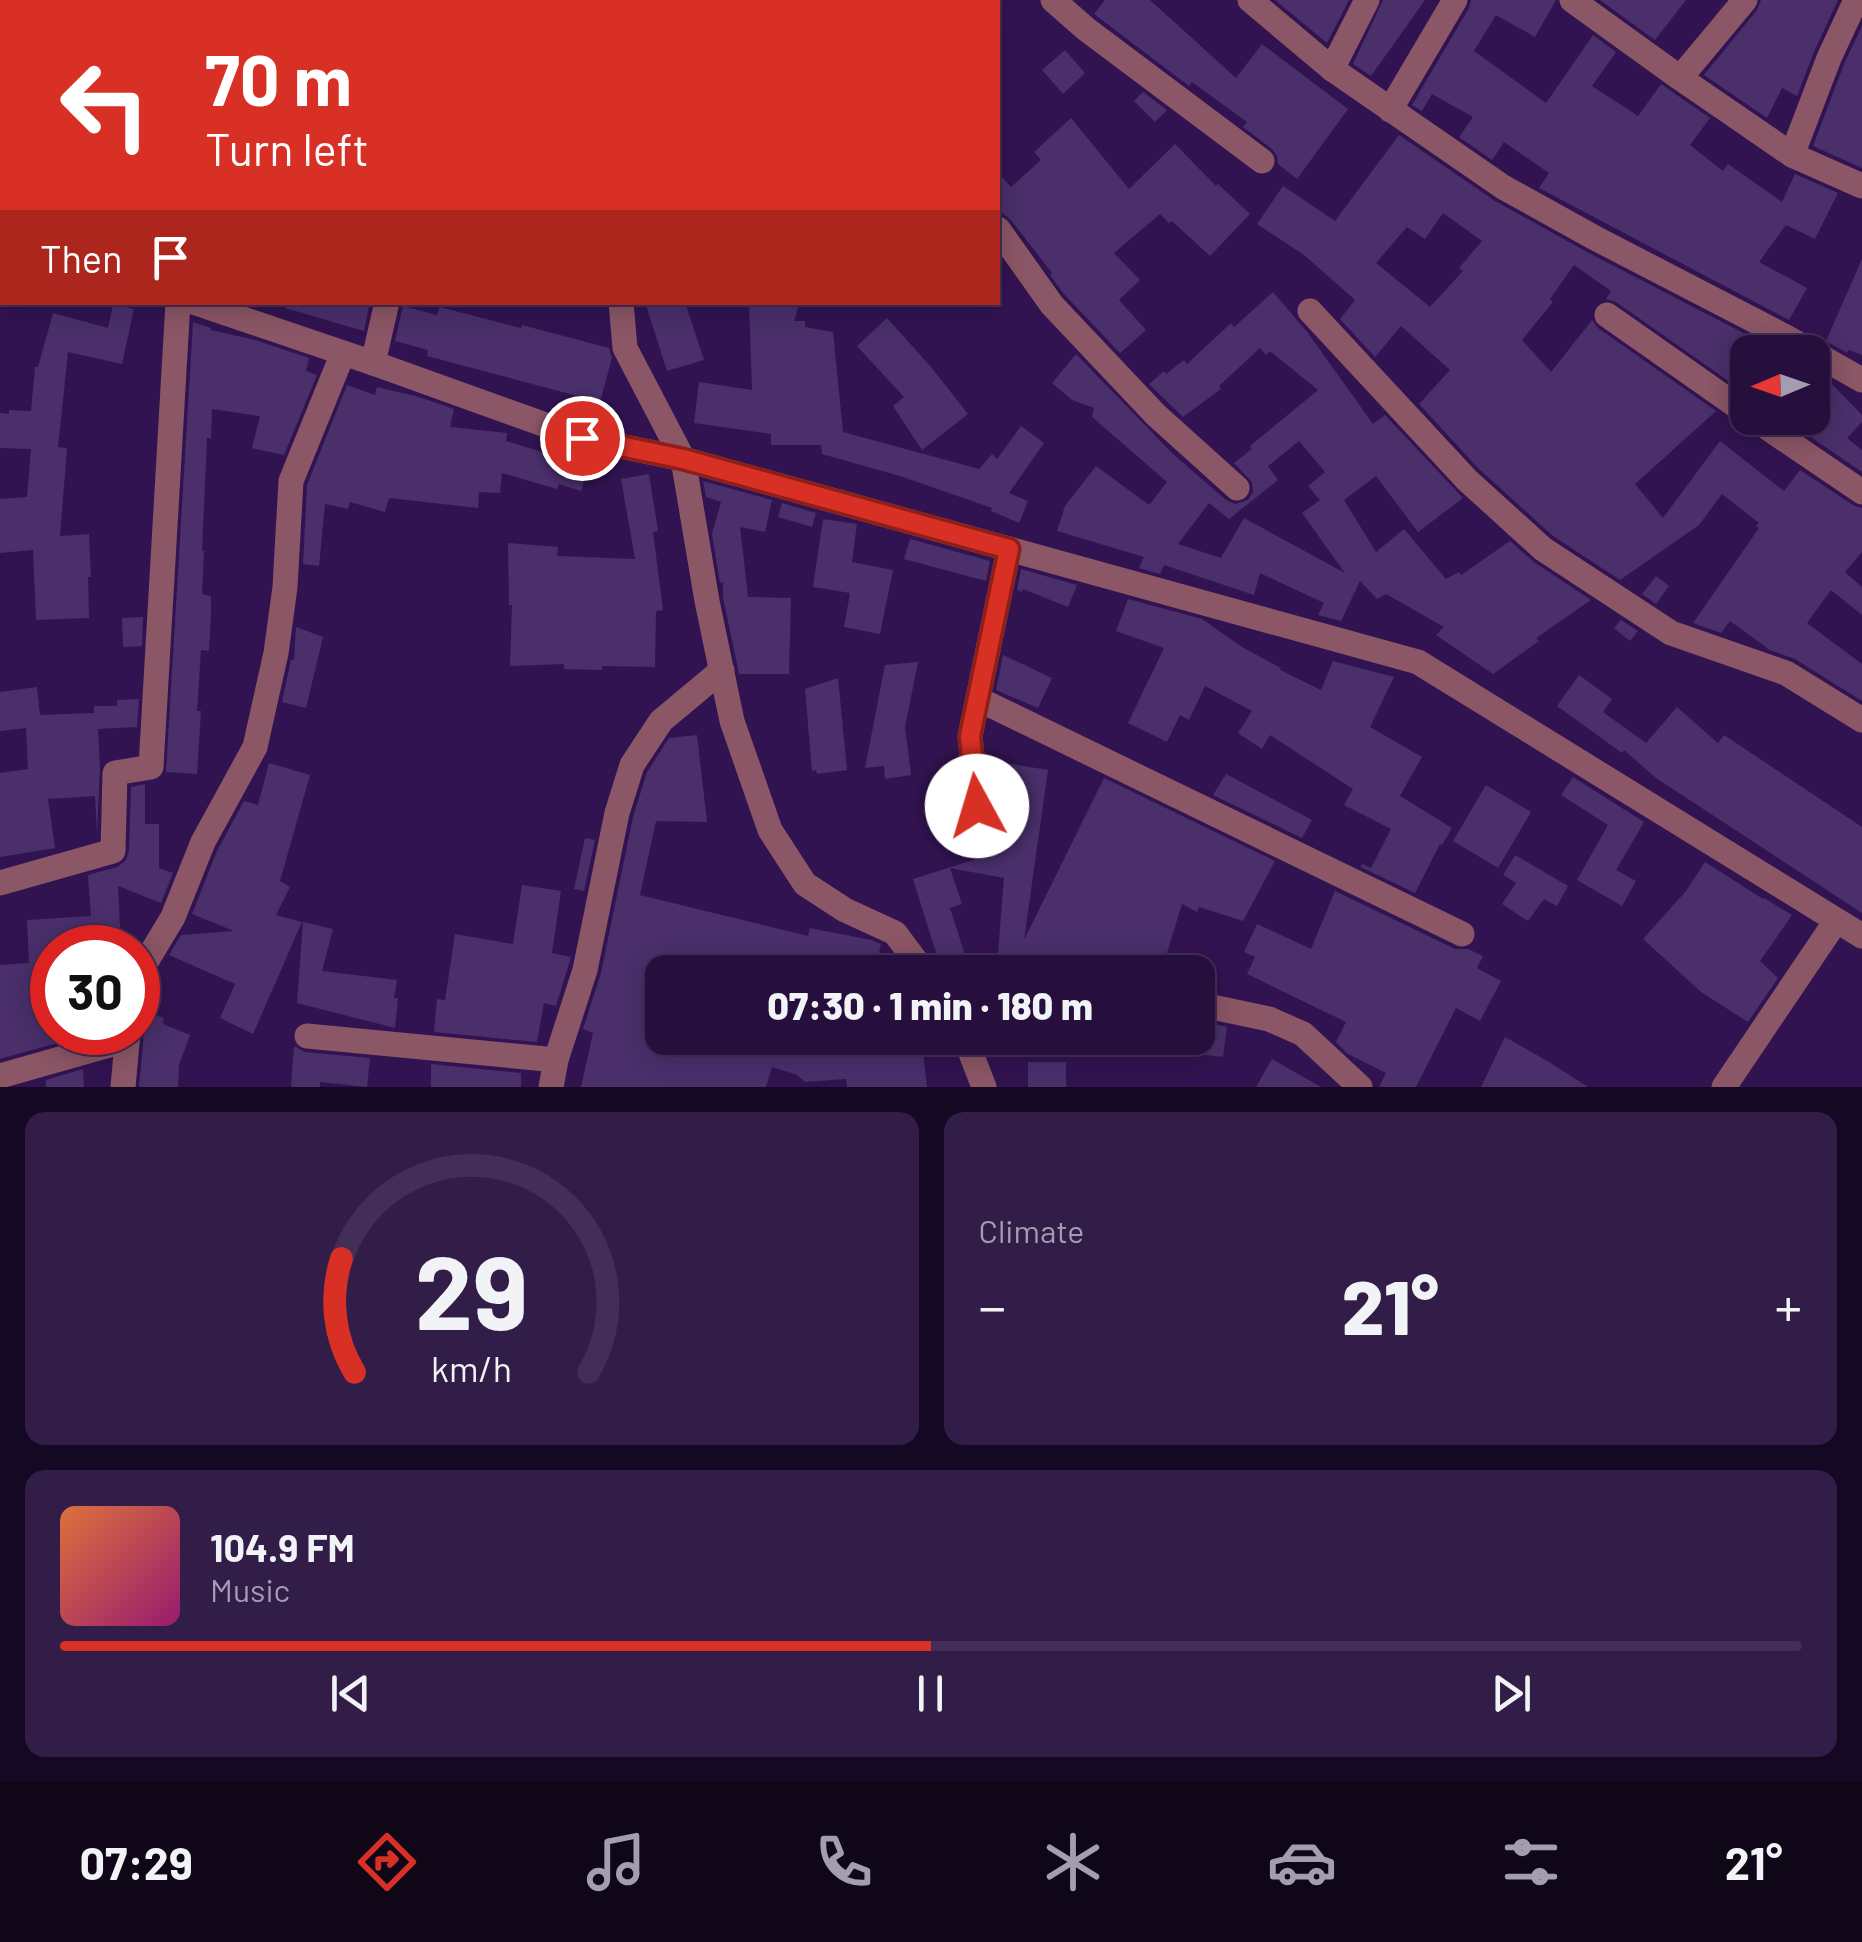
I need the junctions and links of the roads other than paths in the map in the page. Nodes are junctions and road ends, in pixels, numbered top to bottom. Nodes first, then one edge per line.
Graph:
1 (1053, 0) edge
2 (1250, 0) edge
3 (1368, 0) edge
4 (1455, 0) edge
5 (1572, 0) edge
6 (1745, 0) edge
7 (1856, 0) edge
8 (1332, 69) junction
9 (1680, 78) junction
10 (1390, 110) junction
11 (1792, 154) junction
12 (1262, 162) dead end
13 (1862, 186) edge
14 (1000, 233) edge
15 (178, 305) edge
16 (202, 305) edge
17 (387, 305) edge
18 (621, 305) edge
19 (1310, 310) dead end
20 (1607, 315) dead end
21 (343, 353) junction
22 (373, 363) junction
23 (1862, 380) edge
24 (1730, 402) edge
25 (1778, 435) edge
26 (683, 459) junction
27 (1237, 488) dead end
28 (1862, 492) edge
29 (1009, 549) junction
30 (722, 670) junction
31 (978, 699) junction
32 (1862, 720) edge
33 (977, 806) dead end
34 (0, 883) edge
35 (1836, 921) junction
36 (1462, 934) dead end
37 (1862, 936) edge
38 (160, 939) edge
39 (912, 955) edge
40 (1215, 1008) edge
41 (308, 1036) dead end
42 (67, 1055) edge
43 (126, 1055) edge
44 (972, 1055) edge
45 (556, 1060) junction
46 (0, 1076) edge
47 (123, 1087) edge
48 (551, 1087) edge
49 (984, 1087) edge
50 (1360, 1087) edge
51 (1724, 1087) edge

1 - 12 street
2 - 8 street
3 - 8 street
4 - 10 street
5 - 9 street
6 - 9 street
7 - 11 street
8 - 10 street
9 - 11 street
10 - 23 street
11 - 13 street
14 - 27 street
15 - 34 street
16 - 21 street
17 - 22 street
18 - 26 street
19 - 32 street
20 - 24 street
21 - 22 street
21 - 38 street
22 - 26 street
25 - 28 street
26 - 29 street
26 - 30 street
29 - 31 street
29 - 35 street
30 - 39 street
30 - 45 street
31 - 33 street
31 - 36 street
35 - 37 street
35 - 51 street
40 - 50 street
41 - 45 street
42 - 46 street
43 - 47 street
44 - 49 street
45 - 48 street

